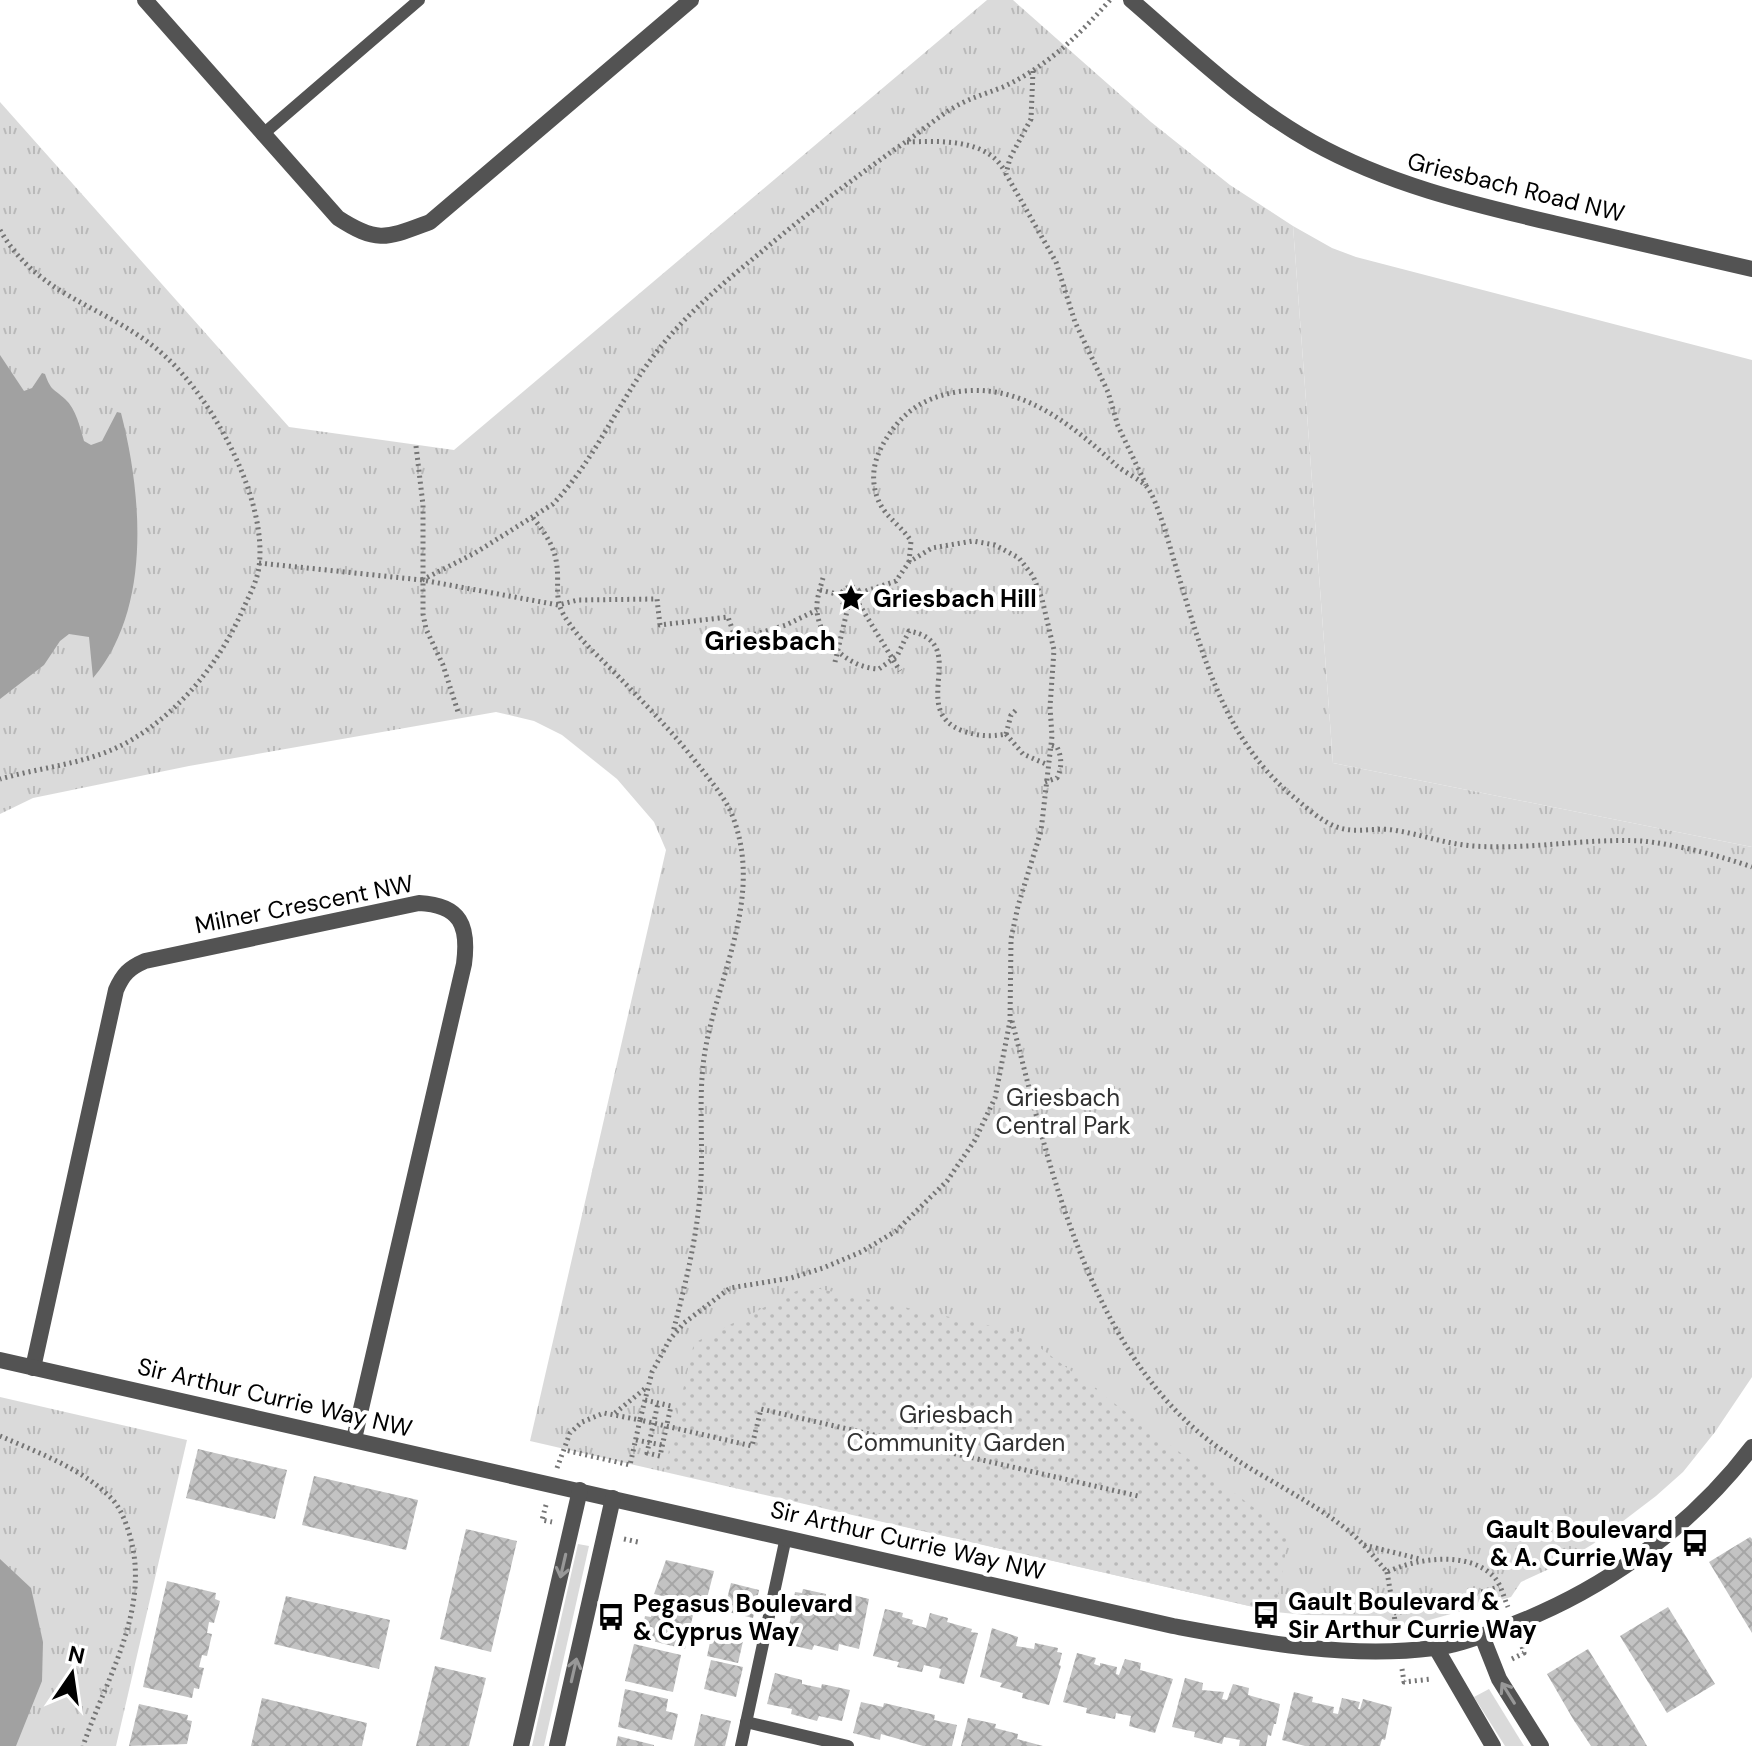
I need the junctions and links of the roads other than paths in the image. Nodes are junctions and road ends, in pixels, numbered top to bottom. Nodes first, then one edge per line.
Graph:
1 (145, 0) edge
2 (419, 0) edge
3 (691, 0) edge
4 (1131, 0) edge
5 (262, 135) junction
6 (1752, 269) edge
7 (0, 1360) edge
8 (33, 1368) junction
9 (354, 1439) junction
10 (1752, 1447) edge
11 (580, 1490) junction
12 (613, 1498) junction
13 (786, 1537) junction
14 (1482, 1636) junction
15 (1436, 1648) junction
16 (746, 1722) junction
17 (521, 1746) edge
18 (557, 1746) edge
19 (741, 1746) edge
20 (848, 1746) edge
21 (1493, 1746) edge
22 (1541, 1746) edge

1 - 5 street
2 - 5 lane
3 - 5 street
4 - 6 street, Griesbach Road NW
7 - 8 street, Sir Arthur Currie Way NW
8 - 9 street, Sir Arthur Currie Way NW
8 - 9 street, Milner Crescent NW
9 - 11 street, Sir Arthur Currie Way NW
10 - 14 street, Sir Arthur Currie Way NW
11 - 12 street, Sir Arthur Currie Way NW
11 -> 17 street
12 - 13 street, Sir Arthur Currie Way NW
18 -> 12 street
13 - 15 street, Sir Arthur Currie Way NW
13 - 16 lane
14 - 15 street, Sir Arthur Currie Way NW
22 -> 14 street
15 - 21 street
16 - 19 lane
16 - 20 lane

